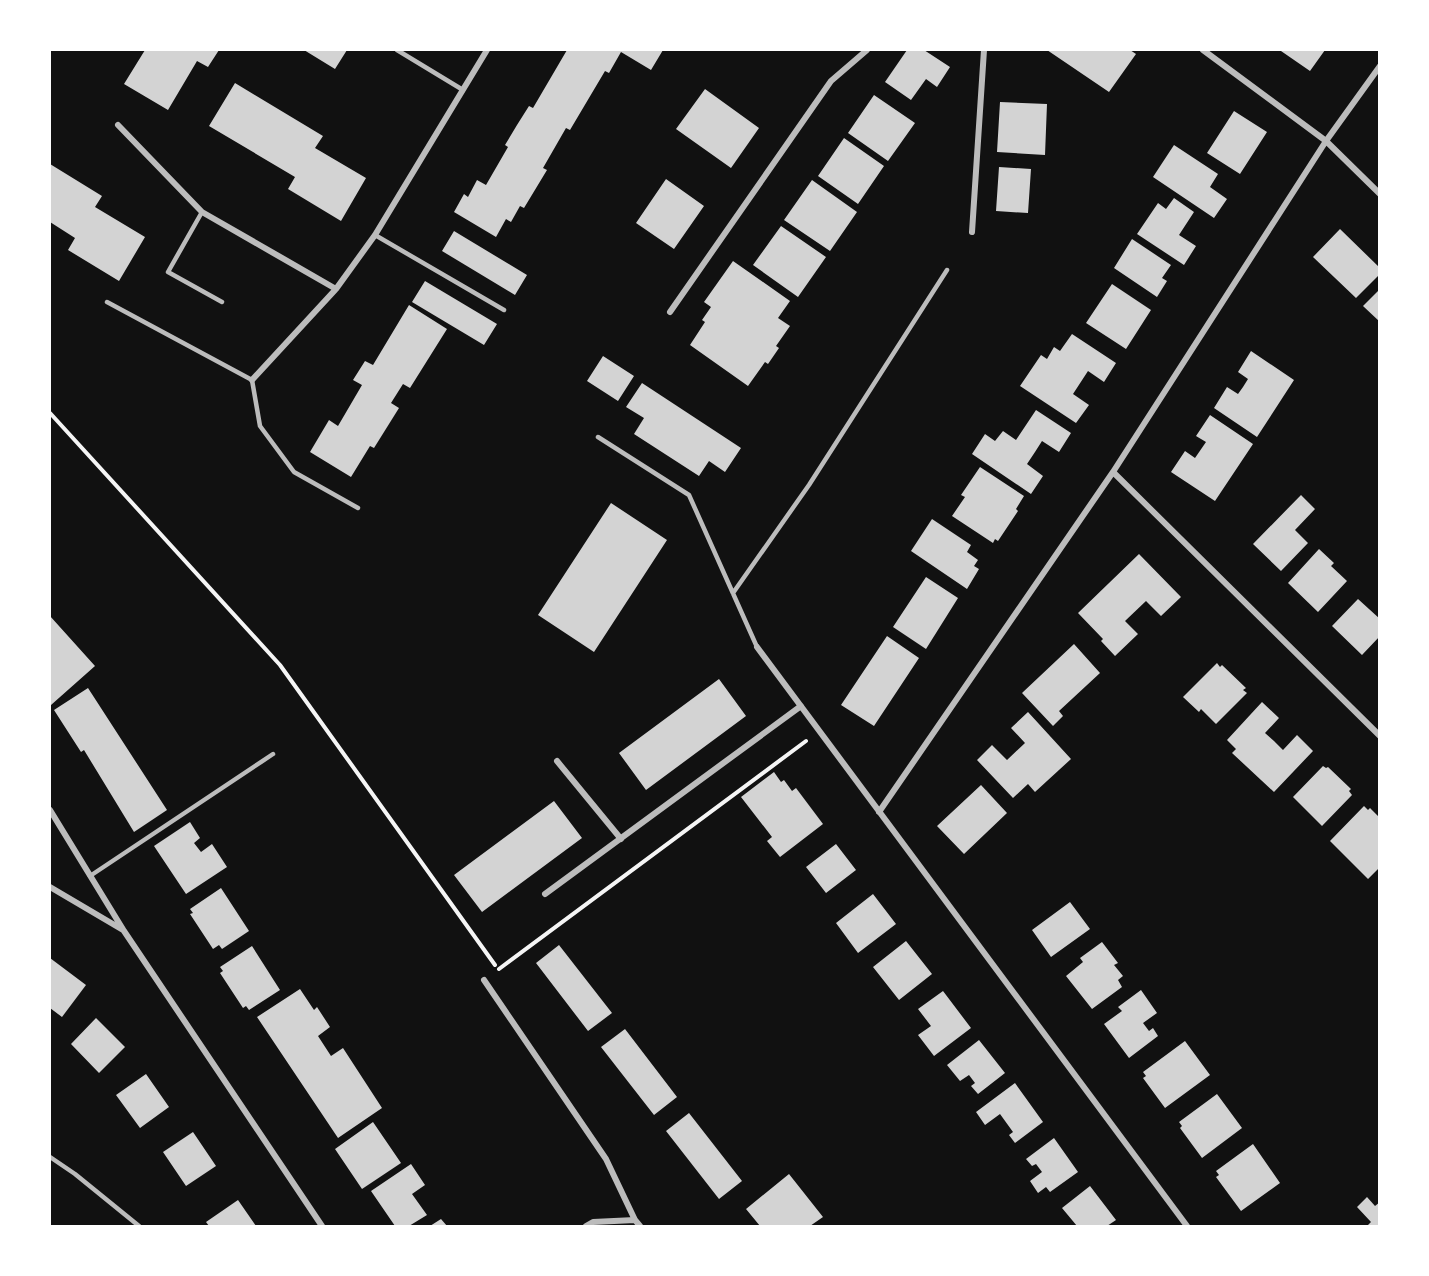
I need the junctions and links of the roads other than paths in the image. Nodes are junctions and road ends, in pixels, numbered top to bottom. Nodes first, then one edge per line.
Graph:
1 (398, 50) edge
2 (487, 50) edge
3 (867, 50) edge
4 (984, 50) edge
5 (1203, 50) edge
6 (1380, 66) edge
7 (463, 90) junction
8 (118, 125) dead end
9 (1326, 141) junction
10 (1380, 194) edge
11 (202, 212) junction
12 (972, 232) dead end
13 (375, 235) junction
14 (947, 270) dead end
15 (336, 289) junction
16 (107, 302) dead end
17 (222, 302) dead end
18 (504, 310) dead end
19 (670, 312) dead end
20 (252, 380) junction
21 (598, 437) dead end
22 (1113, 472) junction
23 (358, 508) dead end
24 (733, 593) junction
25 (757, 647) joint
26 (801, 706) junction
27 (1380, 736) edge
28 (273, 754) dead end
29 (557, 761) dead end
30 (50, 810) edge
31 (879, 812) junction
32 (621, 839) junction
33 (90, 876) junction
34 (50, 887) edge
35 (545, 894) dead end
36 (124, 931) junction
37 (484, 980) road end
38 (50, 1157) edge
39 (635, 1220) junction
40 (139, 1227) edge
41 (322, 1227) edge
42 (586, 1227) edge
43 (640, 1227) edge
44 (1187, 1227) edge

1 - 7 lane
2 - 7 street
3 - 19 street
4 - 12 street
5 - 9 street
6 - 9 street
7 - 13 street
8 - 11 street
9 - 10 street
9 - 22 street
11 - 15 street
11 - 17 lane
13 - 15 street
13 - 18 lane
14 - 24 lane
15 - 20 street
16 - 20 lane
20 - 23 lane
21 - 24 lane
22 - 27 street
22 - 31 street
24 - 25 lane
25 - 26 street
26 - 31 street
26 - 32 street
28 - 33 lane
29 - 32 street
30 - 33 street
31 - 44 street
32 - 35 street
33 - 36 street
34 - 36 street
36 - 41 street
37 - 39 street
38 - 40 lane
39 - 42 street
39 - 43 street

